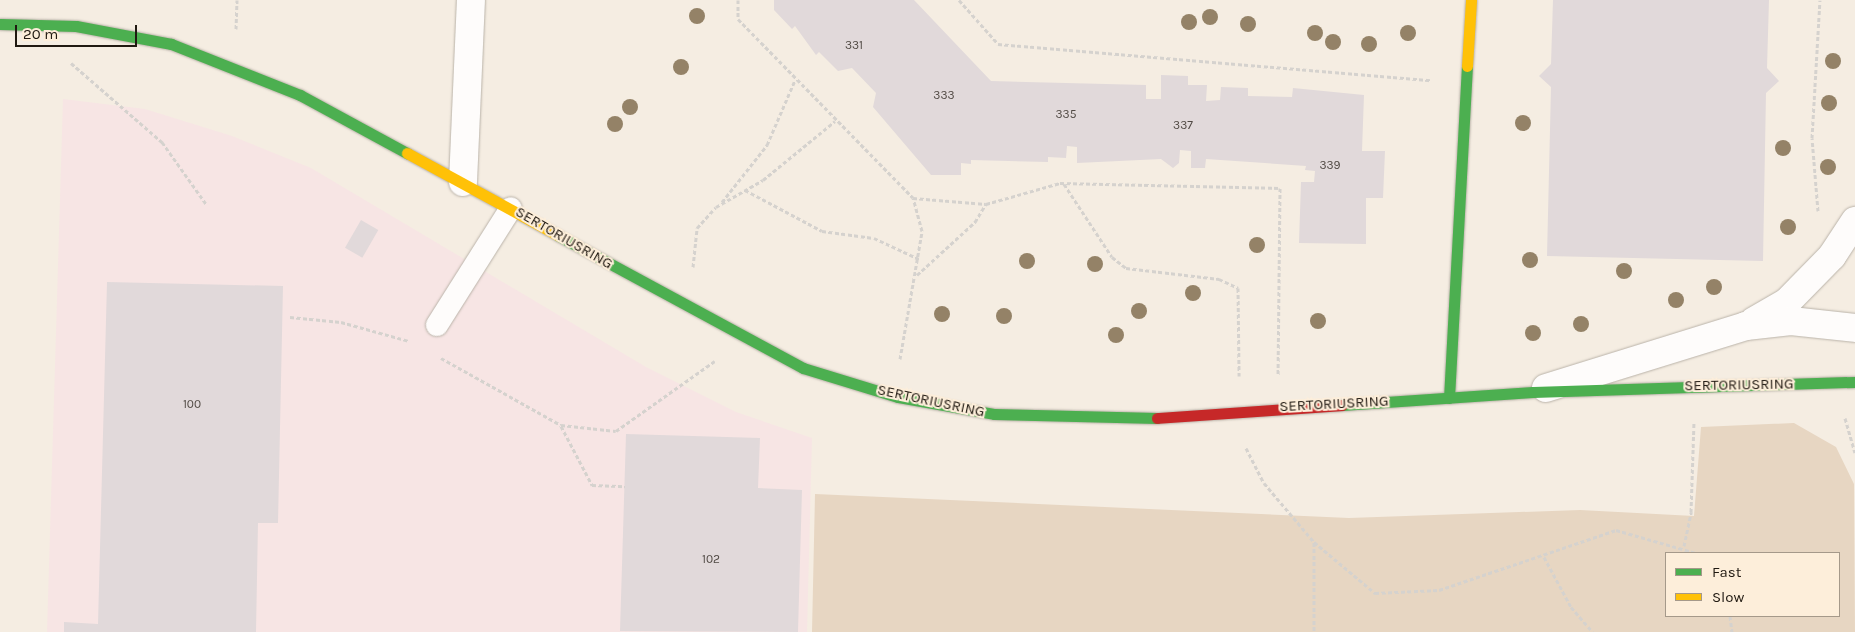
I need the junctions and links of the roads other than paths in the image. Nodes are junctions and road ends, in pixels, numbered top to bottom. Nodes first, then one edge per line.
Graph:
1 (471, 0) edge
2 (1471, 0) edge
3 (0, 24) edge
4 (464, 182) junction
5 (512, 208) junction
6 (1855, 221) edge
7 (437, 325) dead end
8 (1746, 326) junction
9 (1855, 328) edge
10 (1855, 382) edge
11 (1533, 392) junction
12 (1449, 398) junction

1 - 4 street
2 - 12 street
3 - 4 street, SERTORIUSRING
4 - 5 street, SERTORIUSRING
5 - 7 lane
5 - 12 street, SERTORIUSRING
6 - 8 street, SERTORIUSRING
8 - 9 street, SERTORIUSRING
8 - 11 street, SERTORIUSRING
10 - 11 street, SERTORIUSRING
11 - 12 street, SERTORIUSRING

